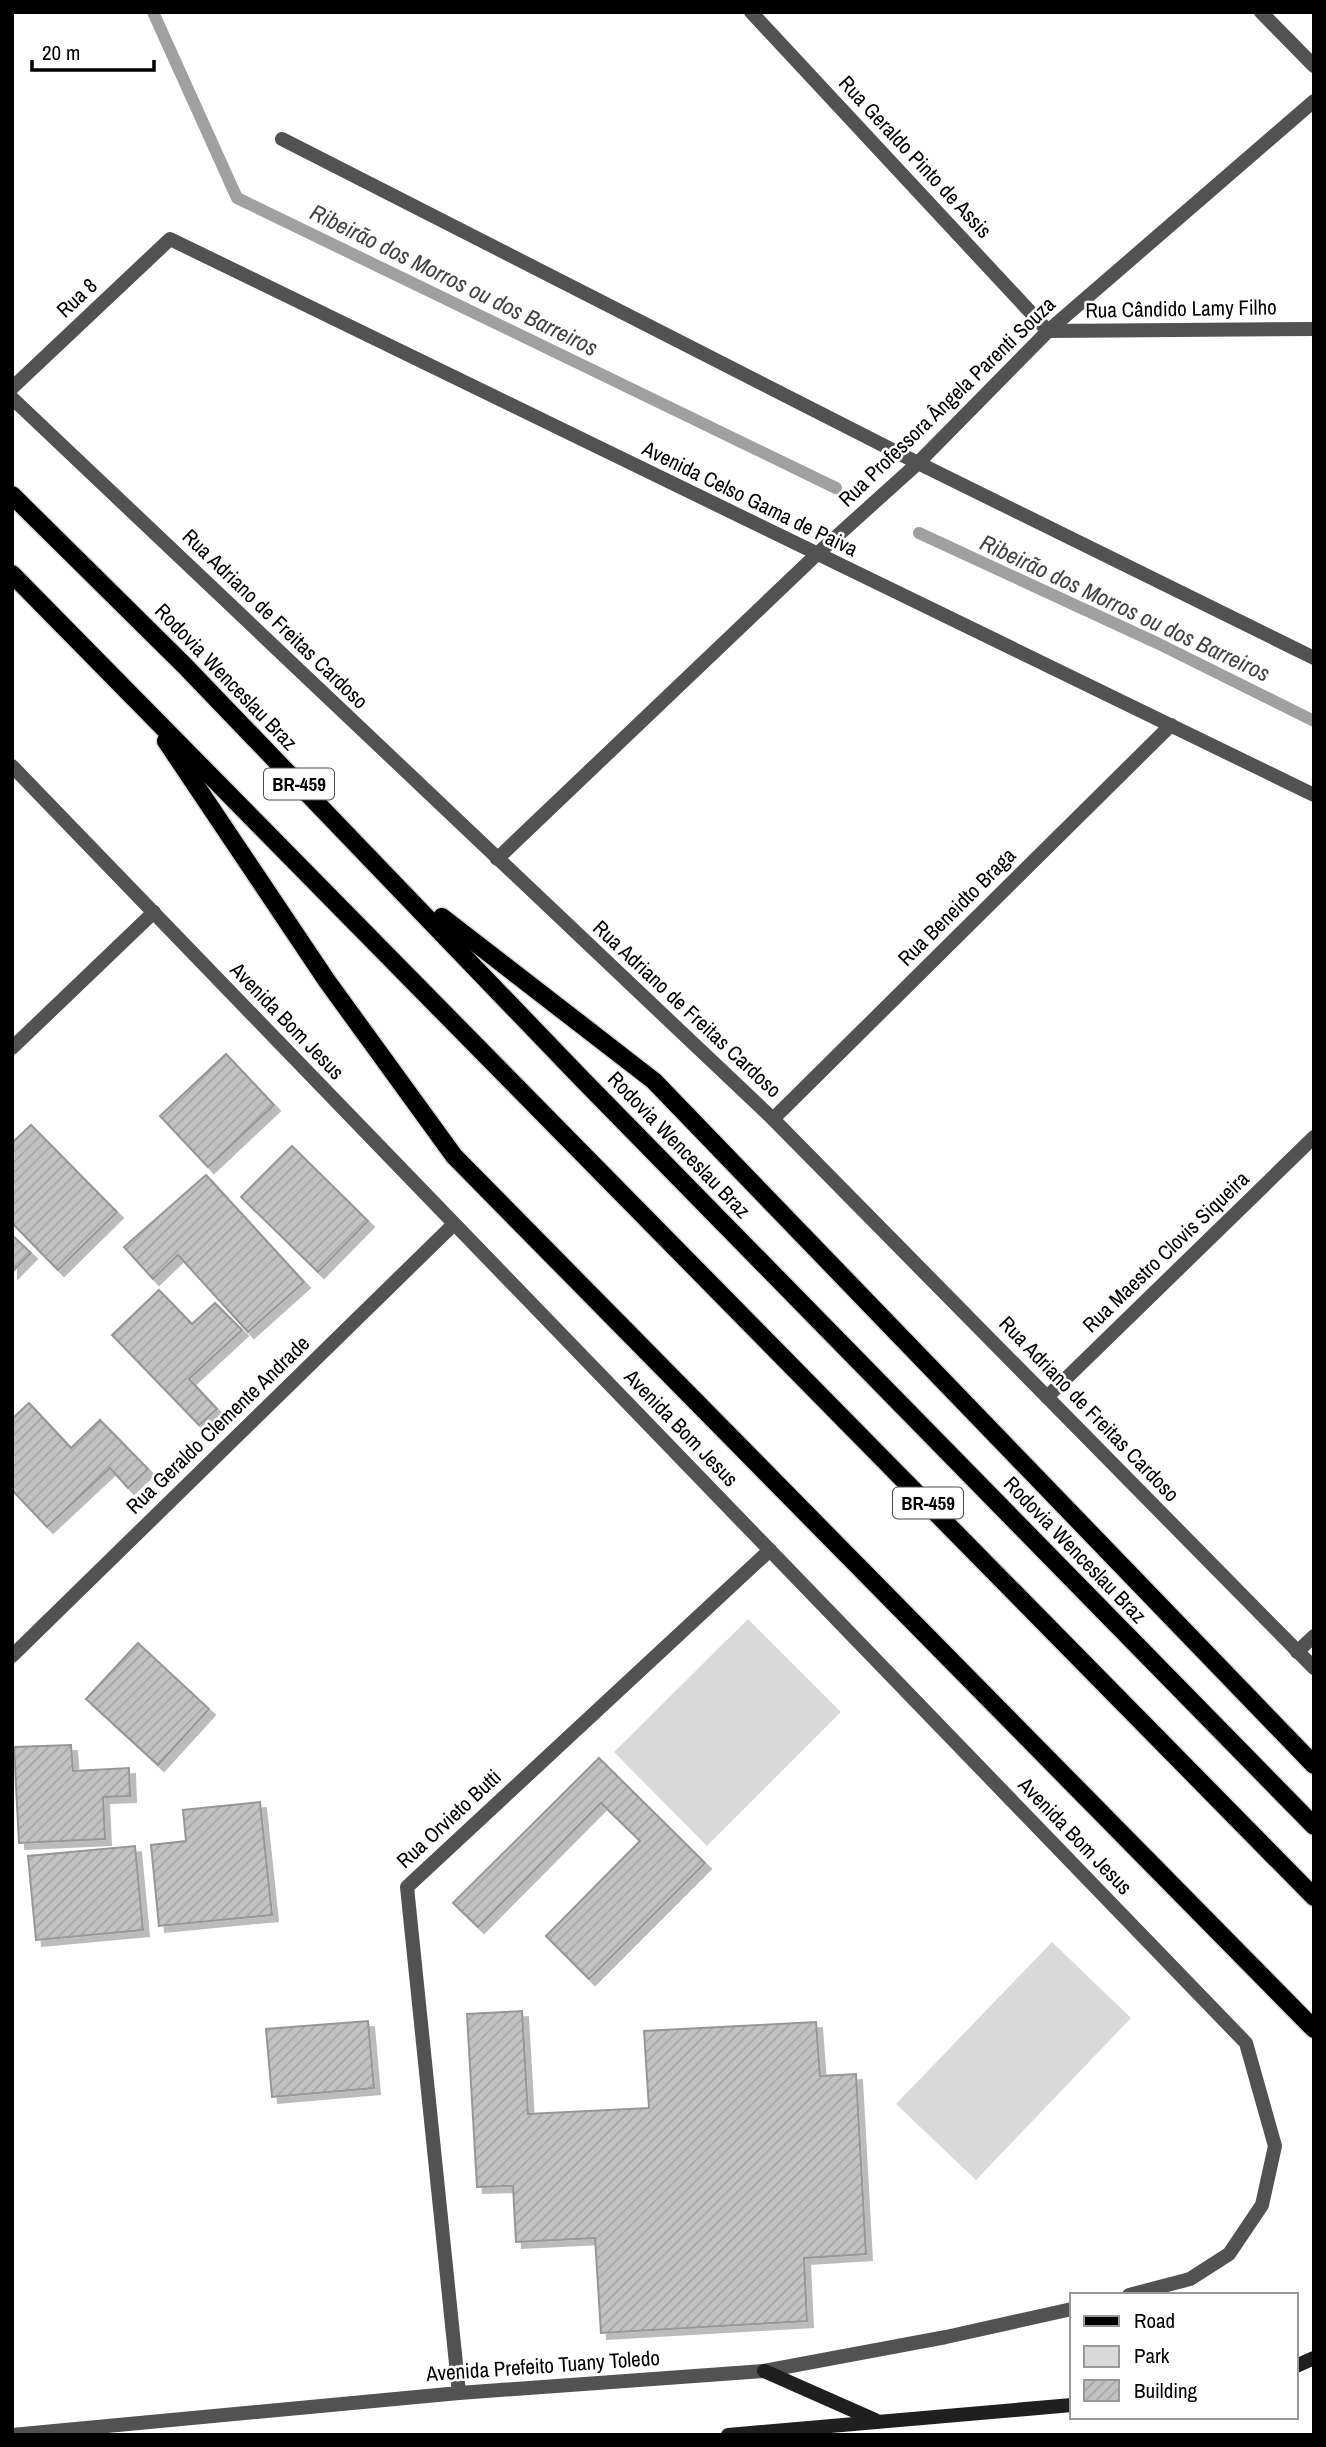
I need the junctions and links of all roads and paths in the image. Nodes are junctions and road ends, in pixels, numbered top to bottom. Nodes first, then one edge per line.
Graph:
1 (751, 12) edge
2 (1261, 12) edge
3 (1314, 66) edge
4 (1314, 101) edge
5 (282, 139) dead end
6 (170, 239) joint
7 (1314, 329) edge
8 (1048, 331) junction
9 (12, 388) edge
10 (12, 398) edge
11 (918, 463) junction
12 (12, 495) edge
13 (816, 555) junction
14 (12, 574) edge
15 (1314, 658) edge
16 (184, 665) junction
17 (142, 706) junction
18 (1171, 725) junction
19 (12, 766) edge
20 (1314, 794) edge
21 (497, 859) junction
22 (154, 912) junction
23 (12, 1048) edge
24 (773, 1118) junction
25 (1314, 1137) edge
26 (454, 1224) junction
27 (1047, 1397) junction
28 (770, 1550) junction
29 (1314, 1636) edge
30 (1297, 1653) junction
31 (12, 1656) edge
32 (1314, 1668) edge
33 (1314, 1765) edge
34 (1314, 1826) edge
35 (1314, 1897) edge
36 (1314, 2029) edge
37 (1136, 2293) edge
38 (1070, 2309) edge
39 (1314, 2358) edge
40 (1298, 2365) edge
41 (764, 2371) junction
42 (459, 2393) junction
43 (1070, 2405) edge
44 (876, 2421) junction
45 (12, 2435) edge
46 (728, 2435) edge

1 - 8 street, Rua Geraldo Pinto de Assis
2 - 3 street
4 - 8 street, Rua Professora Ângela Parenti Souza
5 - 11 street
6 - 9 street, Rua 8
6 - 13 street, Avenida Celso Gama de Paiva
7 - 8 street, Rua Cândido Lamy Filho
8 - 11 street, Rua Professora Ângela Parenti Souza
10 - 21 street, Rua Adriano de Freitas Cardoso
11 - 13 street, Rua Professora Ângela Parenti Souza
11 - 15 street
12 - 16 main road, Rodovia Wenceslau Braz / BR-459
13 - 18 street, Avenida Celso Gama de Paiva
13 - 21 street, Rua Professora Ângela Parenti Souza
14 - 17 main road, BR-459
16 - 33 main road
16 - 34 main road, Rodovia Wenceslau Braz / BR-459
17 - 35 main road, BR-459
17 - 36 main road
18 - 20 street, Avenida Celso Gama de Paiva
18 - 24 street, Rua Beneidto Braga
19 - 22 street, Avenida Bom Jesus
21 - 24 street, Rua Adriano de Freitas Cardoso
22 - 23 street
22 - 26 street, Avenida Bom Jesus
24 - 27 street, Rua Adriano de Freitas Cardoso
25 - 27 street, Rua Maestro Clovis Siqueira
26 - 28 street, Avenida Bom Jesus
26 - 31 street, Rua Geraldo Clemente Andrade
27 - 30 street, Rua Adriano de Freitas Cardoso
28 - 37 street, Avenida Bom Jesus
28 - 42 street, Rua Orvieto Butti
29 - 30 street
30 - 32 street, Rua Adriano de Freitas Cardoso
38 - 41 street, Avenida Prefeito Tuany Toledo
39 - 40 main road
41 - 42 street, Avenida Prefeito Tuany Toledo
41 - 44 main road
42 - 45 street, Avenida Prefeito Tuany Toledo
43 - 44 main road
44 - 46 main road

